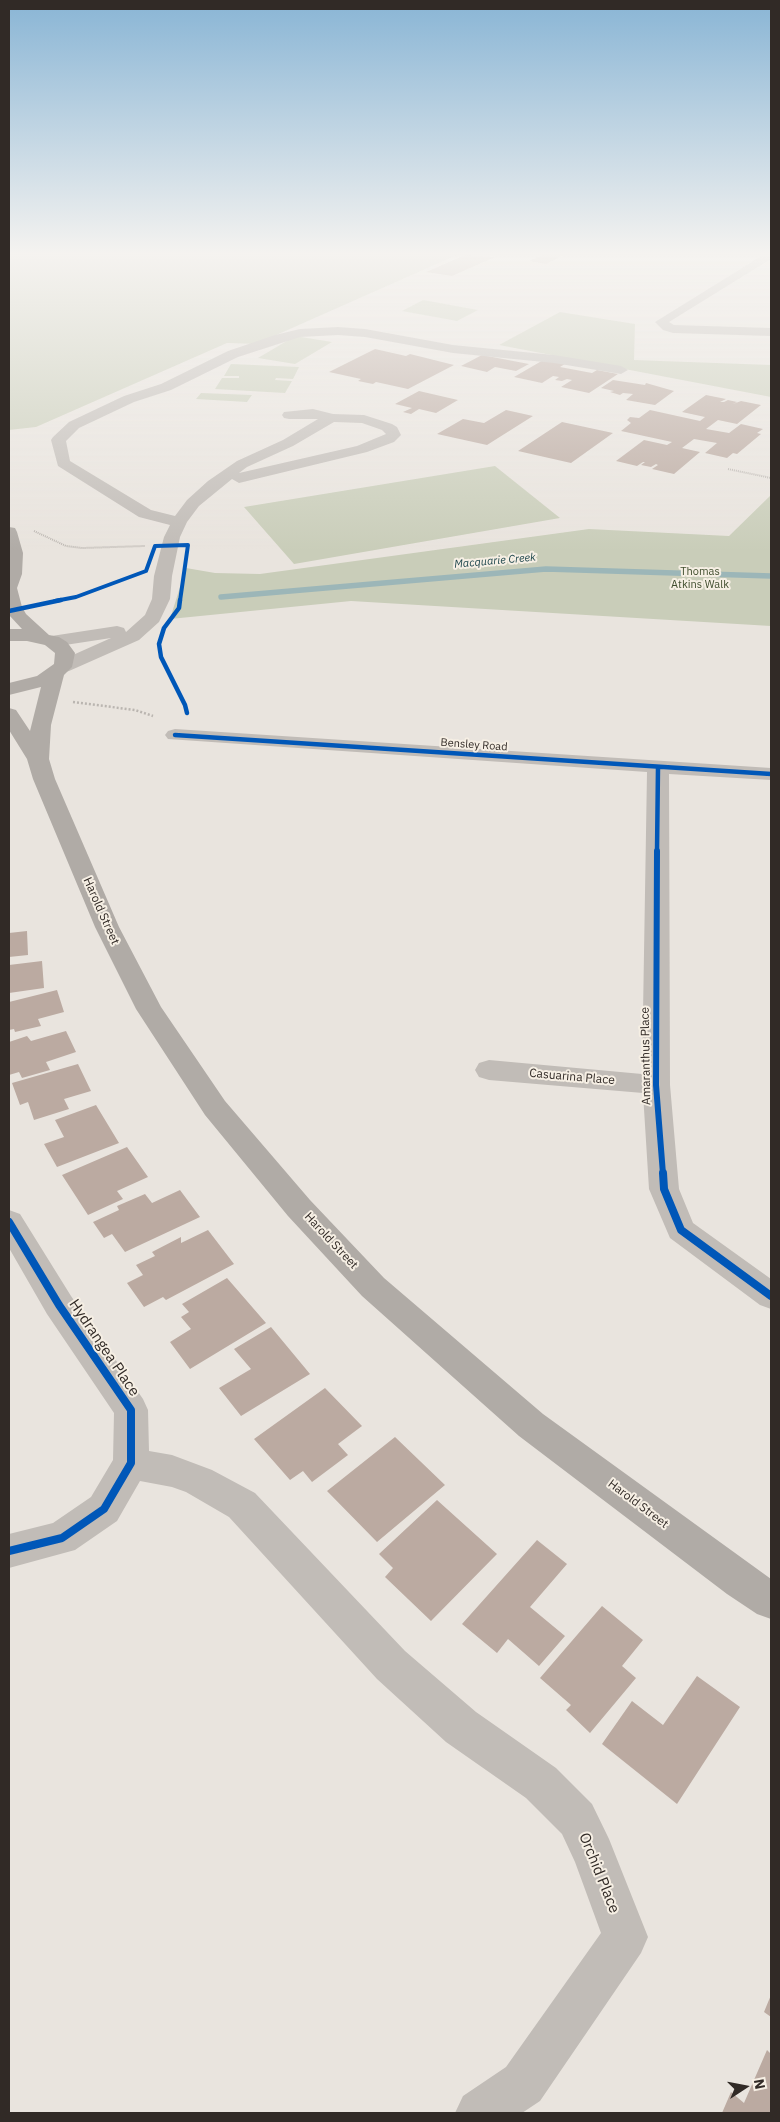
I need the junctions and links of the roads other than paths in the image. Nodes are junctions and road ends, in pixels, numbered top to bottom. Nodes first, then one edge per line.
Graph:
1 (232, 354) edge
2 (503, 354) edge
3 (621, 370) dead end
4 (289, 415) dead end
5 (333, 418) junction
6 (214, 484) junction
7 (179, 522) junction
8 (9, 532) edge
9 (9, 588) edge
10 (142, 628) junction
11 (9, 635) edge
12 (46, 639) junction
13 (58, 671) junction
14 (9, 689) edge
15 (9, 714) edge
16 (175, 735) dead end
17 (38, 759) junction
18 (658, 767) junction
19 (771, 774) edge
20 (489, 1070) dead end
21 (656, 1085) junction
22 (9, 1222) edge
23 (771, 1296) edge
24 (131, 1463) junction
25 (9, 1551) edge
26 (771, 1601) edge
27 (480, 2113) edge

1 - 7 street
2 - 3 street
4 - 5 street
5 - 6 street
5 - 6 street
6 - 7 street
7 - 10 street
8 - 9 main road
9 - 12 main road
10 - 12 street
10 - 13 street
11 - 12 main road
12 - 13 main road
13 - 14 main road
13 - 17 main road, Harold Street
15 - 17 main road, Harold Street
16 - 18 street, Bensley Road
17 - 26 main road, Harold Street
18 - 19 street, Bensley Road
18 - 21 street, Amaranthus Place
20 - 21 street, Casuarina Place
21 - 23 street, Amaranthus Place
22 - 24 street, Hydrangea Place
24 - 25 street, Hydrangea Place
24 - 27 street, Orchid Place

